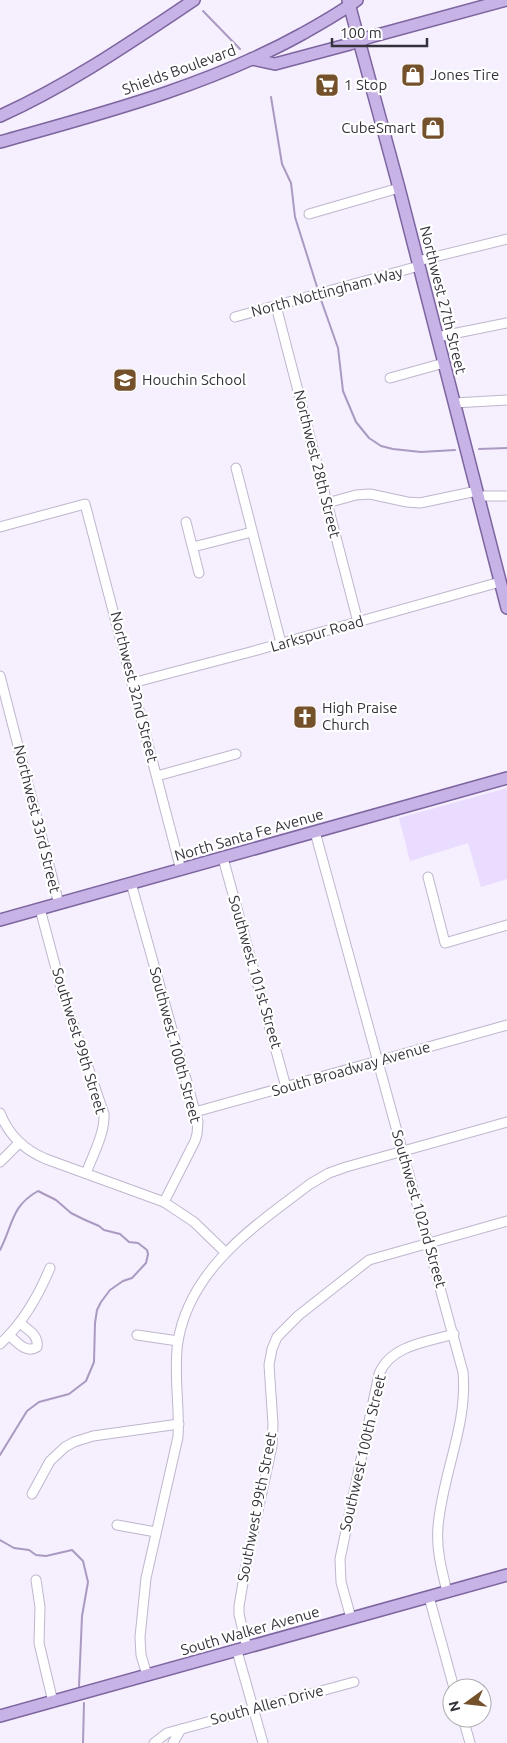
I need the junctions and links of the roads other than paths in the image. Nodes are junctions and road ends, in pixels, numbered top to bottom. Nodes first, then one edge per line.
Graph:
1 (194, 0) edge
2 (506, 0) edge
3 (352, 2) edge
4 (359, 41) junction
5 (252, 59) junction
6 (0, 116) edge
7 (0, 142) edge
8 (399, 188) junction
9 (309, 214) dead end
10 (507, 238) edge
11 (418, 264) junction
12 (276, 306) junction
13 (235, 316) dead end
14 (507, 323) edge
15 (437, 337) junction
16 (444, 363) junction
17 (390, 378) dead end
18 (507, 400) edge
19 (454, 403) junction
20 (236, 468) dead end
21 (478, 493) junction
22 (507, 496) edge
23 (327, 503) junction
24 (186, 522) dead end
25 (0, 527) edge
26 (252, 532) junction
27 (193, 548) junction
28 (199, 573) dead end
29 (502, 578) edge
30 (507, 608) edge
31 (358, 622) junction
32 (281, 644) junction
33 (0, 676) edge
34 (132, 683) junction
35 (236, 754) dead end
36 (157, 776) junction
37 (507, 778) edge
38 (315, 832) junction
39 (223, 858) junction
40 (181, 870) junction
41 (428, 877) dead end
42 (131, 883) junction
43 (59, 904) junction
44 (40, 909) junction
45 (0, 920) edge
46 (507, 925) edge
47 (507, 1025) edge
48 (378, 1062) junction
49 (286, 1087) junction
50 (195, 1112) junction
51 (0, 1113) edge
52 (507, 1122) edge
53 (19, 1143) junction
54 (402, 1151) junction
55 (0, 1162) edge
56 (86, 1173) junction
57 (164, 1202) junction
58 (507, 1220) edge
59 (428, 1242) junction
60 (225, 1252) junction
61 (50, 1268) dead end
62 (20, 1323) junction
63 (454, 1334) junction
64 (9, 1335) junction
65 (137, 1335) dead end
66 (178, 1342) junction
67 (0, 1344) edge
68 (178, 1424) junction
69 (32, 1494) dead end
70 (117, 1525) dead end
71 (156, 1532) junction
72 (507, 1575) edge
73 (36, 1580) dead end
74 (447, 1592) junction
75 (429, 1597) junction
76 (351, 1618) junction
77 (242, 1649) junction
78 (147, 1675) junction
79 (451, 1678) edge
80 (354, 1682) dead end
81 (53, 1702) junction
82 (254, 1709) junction
83 (0, 1716) edge
84 (466, 1728) edge
85 (180, 1729) junction
86 (154, 1743) edge
87 (173, 1743) edge
88 (263, 1743) edge
89 (470, 1743) edge

1 - 6 main road
2 - 4 main road
3 - 4 main road, Northwest 27th Street
3 - 5 main road, Shields Boulevard
4 - 5 main road
4 - 8 main road, Northwest 27th Street
5 - 7 main road, Shields Boulevard
8 - 9 street
8 - 11 main road, Northwest 27th Street
10 - 11 street, North Nottingham Way
11 - 12 street, North Nottingham Way
11 - 15 main road, Northwest 27th Street
12 - 13 street, North Nottingham Way
12 - 23 street, Northwest 28th Street
14 - 15 street
15 - 16 main road, Northwest 27th Street
16 - 17 street
16 - 19 main road, Northwest 27th Street
18 - 19 street
19 - 21 main road, Northwest 27th Street
20 - 26 street
21 - 22 street
21 - 23 street
21 - 29 main road, Northwest 27th Street
23 - 31 street, Northwest 28th Street
24 - 27 street
25 - 34 street, Northwest 32nd Street
26 - 27 street
26 - 32 street
27 - 28 street
29 - 30 main road, Northwest 27th Street
29 - 31 street, Larkspur Road
31 - 32 street, Larkspur Road
32 - 34 street, Larkspur Road
33 - 43 street, Northwest 33rd Street
34 - 36 street, Northwest 32nd Street
35 - 36 street
36 - 40 street, Northwest 32nd Street
37 - 38 main road, North Santa Fe Avenue
38 - 39 main road, North Santa Fe Avenue
38 - 48 street, Southwest 102nd Street
39 - 40 main road, North Santa Fe Avenue
39 - 49 street, Southwest 101st Street
40 - 42 main road, North Santa Fe Avenue
41 - 46 street
42 - 43 main road, North Santa Fe Avenue
42 - 50 street, Southwest 100th Street
43 - 44 main road, North Santa Fe Avenue
44 - 45 main road, North Santa Fe Avenue
44 - 56 street, Southwest 99th Street
47 - 48 street, South Broadway Avenue
48 - 49 street, South Broadway Avenue
48 - 54 street, Southwest 102nd Street
49 - 50 street, South Broadway Avenue
50 - 57 street, Southwest 100th Street
51 - 53 street
52 - 54 street
53 - 55 street
53 - 56 street
54 - 59 street, Southwest 102nd Street
54 - 60 street
56 - 57 street
57 - 60 street
58 - 59 street, Southwest 99th Street
59 - 63 street, Southwest 102nd Street
59 - 77 street, Southwest 99th Street
60 - 66 street
61 - 62 street
62 - 64 street
62 - 64 street
63 - 74 street, Southwest 102nd Street
63 - 76 street, Southwest 100th Street
64 - 67 street
65 - 66 street
66 - 68 street
68 - 69 street
68 - 71 street
70 - 71 street
71 - 78 street
72 - 74 main road, South Walker Avenue
73 - 81 street
74 - 75 main road, South Walker Avenue
75 - 76 main road, South Walker Avenue
75 - 79 street
76 - 77 main road, South Walker Avenue
77 - 78 main road, South Walker Avenue
77 - 82 street, Southwest 99th Street
78 - 81 main road, South Walker Avenue
80 - 82 street, South Allen Drive
81 - 83 main road, South Walker Avenue
82 - 85 street, South Allen Drive
82 - 88 street, Southwest 99th Street
84 - 89 street
85 - 86 street, South Allen Drive
85 - 87 street

